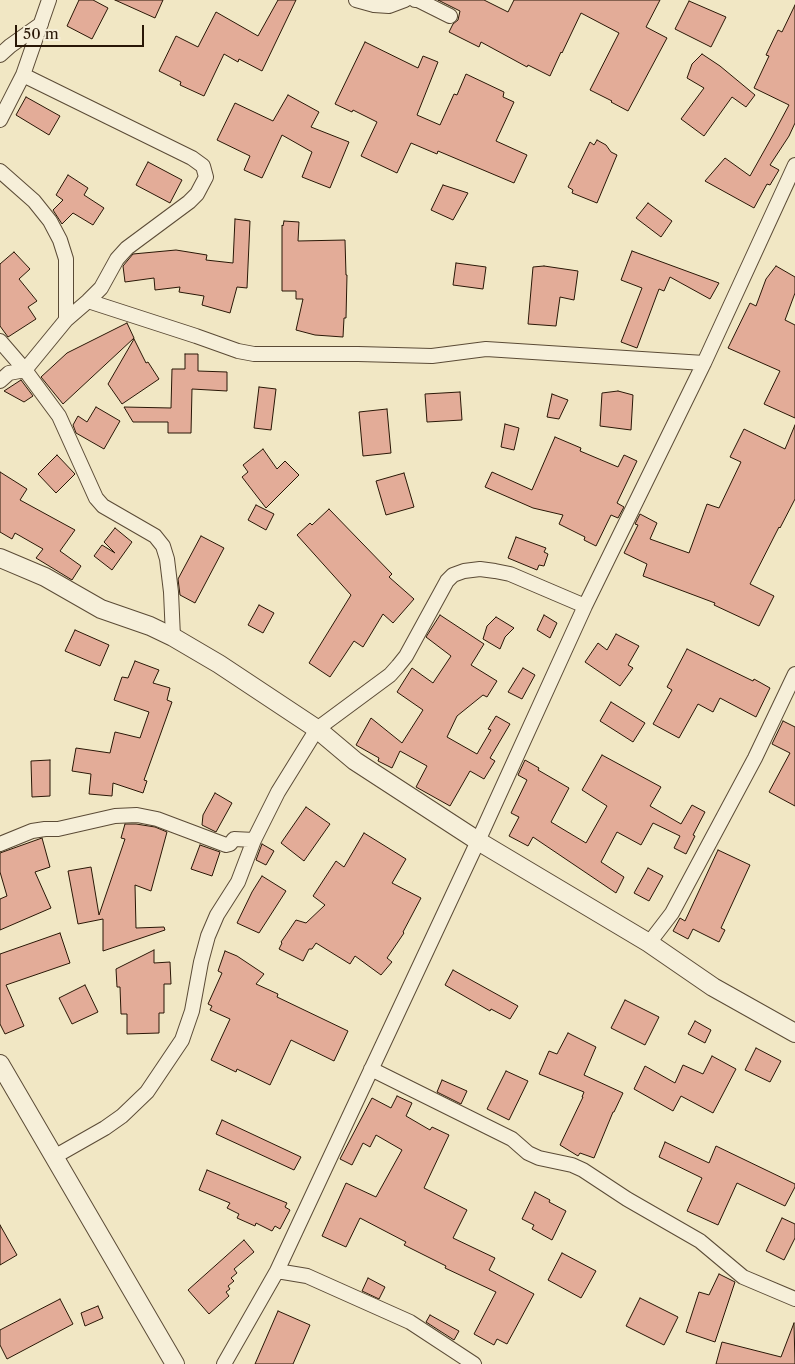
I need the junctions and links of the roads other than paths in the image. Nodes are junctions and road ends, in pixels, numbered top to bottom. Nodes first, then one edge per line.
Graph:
1 (49, 0) edge
2 (356, 0) edge
3 (405, 0) edge
4 (414, 0) edge
5 (450, 16) dead end
6 (41, 24) junction
7 (0, 55) edge
8 (23, 75) junction
9 (0, 120) edge
10 (795, 164) edge
11 (0, 171) edge
12 (88, 301) junction
13 (66, 320) junction
14 (0, 341) edge
15 (704, 363) junction
16 (25, 370) junction
17 (0, 381) edge
18 (0, 558) edge
19 (585, 606) junction
20 (173, 637) junction
21 (795, 674) edge
22 (317, 729) junction
23 (254, 840) junction
24 (478, 842) junction
25 (0, 844) edge
26 (649, 942) junction
27 (795, 1032) edge
28 (0, 1064) edge
29 (371, 1069) junction
30 (54, 1157) junction
31 (277, 1271) junction
32 (795, 1300) edge
33 (175, 1364) edge
34 (224, 1364) edge
35 (474, 1364) edge

1 - 6 street
2 - 3 street
4 - 5 street
6 - 7 street
6 - 8 street
8 - 9 street
8 - 12 street
10 - 15 street
11 - 13 street
12 - 13 street
12 - 15 street
13 - 16 street
14 - 16 street
15 - 19 street
16 - 17 street
16 - 20 street
18 - 20 street
19 - 22 street
19 - 24 street
20 - 22 street
21 - 26 street
22 - 23 street
22 - 24 street
23 - 25 street
23 - 30 street
24 - 26 street
24 - 29 street
26 - 27 street
28 - 30 street
29 - 31 street
29 - 32 street
30 - 33 street
31 - 34 street
31 - 35 street

